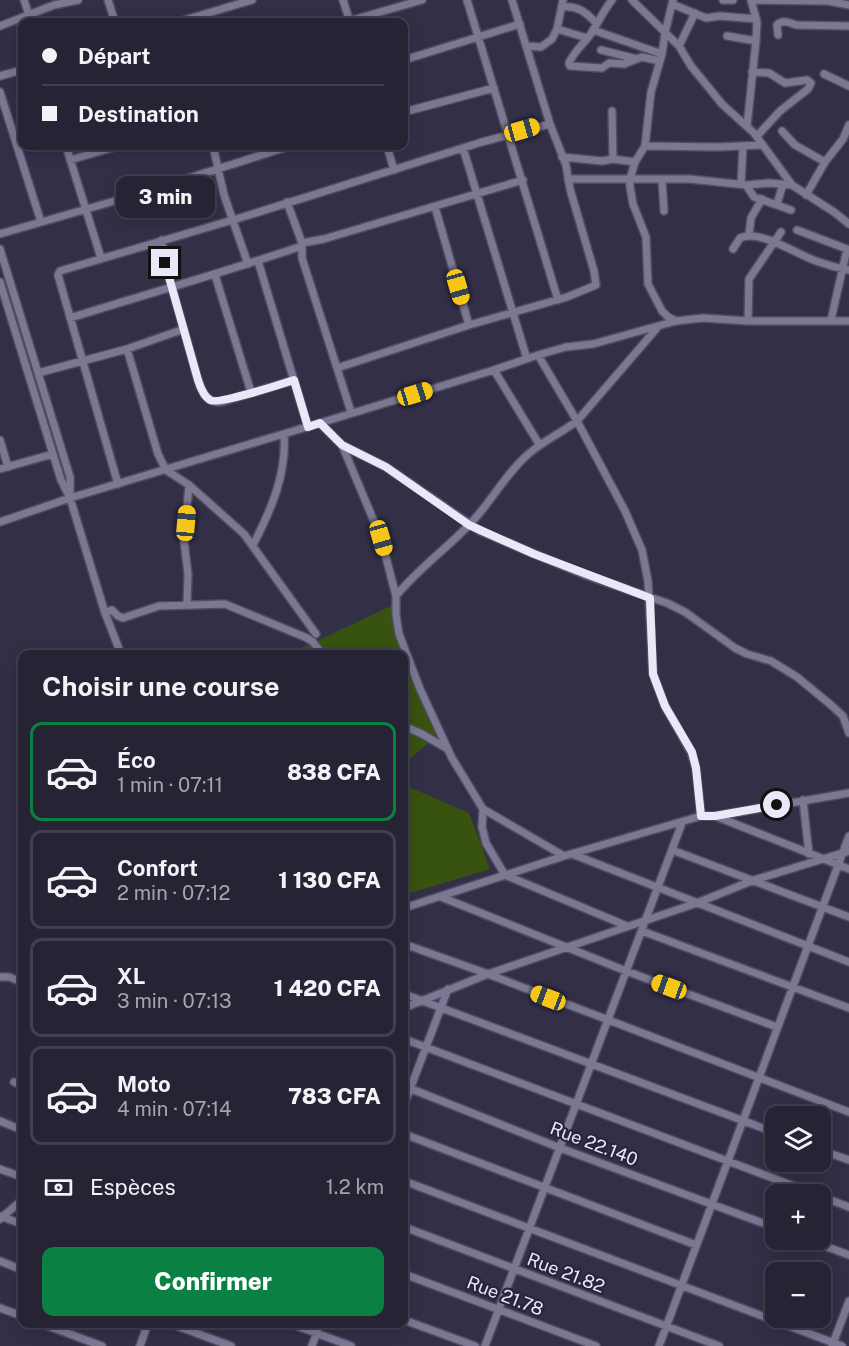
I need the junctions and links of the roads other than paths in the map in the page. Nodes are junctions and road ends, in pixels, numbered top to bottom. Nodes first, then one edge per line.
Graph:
1 (24, 0) edge
2 (78, 0) edge
3 (108, 0) edge
4 (252, 0) edge
5 (343, 0) edge
6 (422, 0) edge
7 (467, 0) edge
8 (514, 0) edge
9 (612, 0) edge
10 (632, 0) edge
11 (723, 0) edge
12 (733, 0) edge
13 (751, 0) edge
14 (673, 2) edge
15 (562, 3) edge
16 (849, 5) edge
17 (695, 13) junction
18 (29, 15) junction
19 (21, 18) edge
20 (114, 18) edge
21 (191, 18) edge
22 (348, 18) edge
23 (362, 18) edge
24 (18, 19) edge
25 (756, 19) junction
26 (520, 24) junction
27 (0, 26) edge
28 (849, 26) edge
29 (595, 27) junction
30 (557, 30) junction
31 (665, 33) junction
32 (778, 35) dead end
33 (478, 36) junction
34 (728, 36) dead end
35 (587, 38) junction
36 (756, 41) junction
37 (526, 46) junction
38 (679, 46) junction
39 (602, 50) dead end
40 (661, 57) junction
41 (408, 59) edge
42 (637, 59) junction
43 (18, 70) edge
44 (752, 72) junction
45 (824, 74) dead end
46 (0, 76) edge
47 (849, 86) edge
48 (494, 88) junction
49 (0, 92) edge
50 (408, 111) edge
51 (612, 111) dead end
52 (550, 124) junction
53 (849, 125) edge
54 (747, 126) junction
55 (782, 131) dead end
56 (509, 134) junction
57 (758, 136) junction
58 (843, 139) junction
59 (763, 145) junction
60 (645, 146) junction
61 (743, 146) junction
62 (849, 146) edge
63 (463, 148) junction
64 (18, 149) edge
65 (18, 150) edge
66 (67, 150) edge
67 (104, 150) edge
68 (214, 150) edge
69 (277, 150) edge
70 (388, 150) edge
71 (562, 157) junction
72 (613, 159) junction
73 (70, 160) junction
74 (635, 162) junction
75 (825, 162) junction
76 (218, 168) junction
77 (394, 170) junction
78 (568, 179) junction
79 (630, 179) junction
80 (523, 180) junction
81 (662, 180) junction
82 (783, 184) junction
83 (743, 185) junction
84 (792, 185) junction
85 (478, 194) junction
86 (806, 195) junction
87 (762, 200) junction
88 (287, 202) junction
89 (777, 204) junction
90 (435, 207) junction
91 (86, 208) junction
92 (791, 210) dead end
93 (664, 211) dead end
94 (232, 220) junction
95 (41, 222) junction
96 (849, 224) edge
97 (797, 230) dead end
98 (781, 232) dead end
99 (0, 234) edge
100 (749, 235) junction
101 (162, 240) junction
102 (773, 242) junction
103 (302, 245) junction
104 (0, 249) edge
105 (733, 249) dead end
106 (101, 258) junction
107 (258, 261) junction
108 (248, 264) junction
109 (846, 269) edge
110 (215, 275) junction
111 (1, 286) edge
112 (172, 286) junction
113 (558, 300) junction
114 (512, 313) junction
115 (69, 318) junction
116 (831, 320) junction
117 (676, 321) junction
118 (748, 321) junction
119 (849, 321) edge
120 (469, 325) junction
121 (657, 328) junction
122 (184, 329) junction
123 (127, 349) junction
124 (538, 355) junction
125 (527, 359) junction
126 (82, 360) junction
127 (337, 368) junction
128 (494, 370) junction
129 (38, 373) junction
130 (294, 380) junction
131 (251, 392) junction
132 (351, 412) junction
133 (577, 421) junction
134 (320, 423) junction
135 (308, 427) junction
136 (284, 434) junction
137 (0, 440) edge
138 (539, 444) junction
139 (342, 445) junction
140 (53, 454) junction
141 (8, 467) junction
142 (0, 469) edge
143 (166, 470) junction
144 (118, 484) junction
145 (189, 485) junction
146 (70, 498) junction
147 (0, 522) edge
148 (469, 525) junction
149 (254, 545) junction
150 (396, 596) junction
151 (650, 598) junction
152 (187, 604) junction
153 (105, 613) junction
154 (316, 634) dead end
155 (119, 650) edge
156 (319, 650) edge
157 (405, 650) edge
158 (408, 658) edge
159 (408, 728) edge
160 (849, 733) edge
161 (446, 748) junction
162 (849, 793) edge
163 (802, 800) junction
164 (483, 809) junction
165 (701, 816) junction
166 (715, 816) junction
167 (682, 823) junction
168 (849, 836) edge
169 (672, 850) junction
170 (846, 852) edge
171 (809, 854) junction
172 (567, 855) junction
173 (822, 858) junction
174 (838, 865) junction
175 (849, 869) edge
176 (505, 875) junction
177 (754, 880) junction
178 (657, 889) junction
179 (441, 897) junction
180 (697, 903) junction
181 (823, 906) junction
182 (408, 907) edge
183 (849, 916) edge
184 (647, 918) junction
185 (627, 926) junction
186 (642, 931) junction
187 (408, 945) edge
188 (808, 946) junction
189 (567, 948) junction
190 (849, 962) edge
191 (627, 971) junction
192 (488, 974) junction
193 (0, 977) edge
194 (18, 980) edge
195 (792, 986) junction
196 (448, 989) junction
197 (408, 995) edge
198 (421, 1000) junction
199 (408, 1006) edge
200 (441, 1007) junction
201 (849, 1008) edge
202 (608, 1021) junction
203 (777, 1027) junction
204 (408, 1041) edge
205 (424, 1047) junction
206 (592, 1065) junction
207 (758, 1078) junction
208 (14, 1082) dead end
209 (408, 1083) edge
210 (18, 1084) edge
211 (408, 1088) edge
212 (577, 1105) junction
213 (849, 1112) edge
214 (0, 1121) edge
215 (743, 1121) junction
216 (18, 1128) edge
217 (765, 1129) edge
218 (408, 1136) edge
219 (560, 1148) junction
220 (831, 1154) edge
221 (849, 1161) edge
222 (728, 1162) junction
223 (0, 1169) edge
224 (18, 1176) edge
225 (408, 1183) edge
226 (788, 1184) edge
227 (545, 1189) junction
228 (831, 1200) edge
229 (18, 1203) edge
230 (712, 1205) junction
231 (849, 1207) edge
232 (1, 1217) edge
233 (18, 1223) edge
234 (765, 1224) edge
235 (408, 1229) edge
236 (530, 1229) junction
237 (696, 1245) junction
238 (831, 1248) edge
239 (849, 1255) edge
240 (0, 1261) edge
241 (18, 1268) edge
242 (514, 1269) junction
243 (408, 1276) edge
244 (682, 1285) junction
245 (849, 1302) edge
246 (0, 1308) edge
247 (499, 1310) junction
248 (18, 1315) edge
249 (408, 1321) edge
250 (666, 1326) junction
251 (53, 1328) edge
252 (146, 1328) edge
253 (182, 1328) edge
254 (303, 1328) edge
255 (318, 1328) edge
256 (316, 1333) junction
257 (833, 1344) edge
258 (102, 1346) edge
259 (140, 1346) edge
260 (231, 1346) edge
261 (312, 1346) edge
262 (351, 1346) edge
263 (475, 1346) edge
264 (485, 1346) edge
265 (596, 1346) edge
266 (659, 1346) edge
267 (719, 1346) edge
268 (842, 1346) edge

1 - 18 street
2 - 18 street
3 - 20 street
4 - 21 street
5 - 22 street
6 - 23 street
7 - 33 street
8 - 26 street
9 - 29 street
10 - 31 street
11 - 12 street
13 - 16 street
13 - 25 street
14 - 17 street
14 - 31 street
15 - 29 street
15 - 30 street
17 - 25 street
17 - 38 street
18 - 19 street
24 - 27 street
25 - 36 street
26 - 33 street
26 - 37 street
28 - 32 street
29 - 35 street
29 - 40 street
30 - 35 street
30 - 37 street
31 - 38 street
31 - 40 street
33 - 41 street
33 - 48 street
34 - 36 street
35 - 42 street
36 - 44 street
37 - 52 street
38 - 54 street
39 - 42 street
40 - 42 street
40 - 60 street
43 - 46 street
44 - 54 street
44 - 57 street
45 - 47 street
48 - 50 street
48 - 56 street
49 - 64 street
51 - 72 street
52 - 56 street
52 - 71 street
53 - 58 street
54 - 57 street
55 - 75 street
56 - 63 street
56 - 80 street
57 - 59 street
58 - 62 street
58 - 75 street
59 - 61 street
59 - 84 street
60 - 61 street
60 - 74 street
61 - 83 street
63 - 77 street
63 - 85 street
65 - 95 street
66 - 73 street
67 - 73 street
68 - 76 street
69 - 76 street
70 - 77 street
71 - 72 street
71 - 78 street
72 - 74 street
73 - 91 street
74 - 79 street
75 - 86 street
76 - 91 street
76 - 94 street
77 - 88 street
78 - 79 street
78 - 113 street
79 - 81 street
79 - 117 street
80 - 85 street
80 - 113 street
81 - 83 street
81 - 93 street
82 - 83 street
82 - 84 street
82 - 89 street
83 - 87 street
84 - 86 street
85 - 90 street
85 - 114 street
86 - 96 street
87 - 89 street
87 - 100 street
88 - 94 street
88 - 103 street
89 - 92 street
90 - 103 street
90 - 120 street
91 - 95 street
91 - 106 street
94 - 101 street
94 - 108 street
95 - 99 street
97 - 109 street
98 - 102 street
100 - 102 street
100 - 105 street
101 - 106 street
101 - 112 street
102 - 109 street
102 - 118 street
103 - 107 street
103 - 127 street
104 - 129 street
106 - 115 street
107 - 108 street
107 - 130 street
108 - 110 street
109 - 116 street
110 - 112 street
110 - 131 street
111 - 140 street
112 - 115 street
112 - 122 street
113 - 114 street
114 - 120 street
114 - 125 street
115 - 126 street
116 - 118 street
116 - 119 street
117 - 118 street
117 - 121 street
120 - 127 street
121 - 124 street
121 - 133 street
122 - 123 street
122 - 131 street
123 - 126 street
123 - 143 street
124 - 125 street
124 - 133 street
125 - 128 street
126 - 129 street
126 - 144 street
127 - 132 street
128 - 132 street
128 - 138 street
129 - 146 street
130 - 131 street
130 - 135 street
132 - 134 street
133 - 138 street
133 - 151 street
134 - 135 street
134 - 139 street
135 - 136 street
136 - 143 street
136 - 149 street
137 - 141 street
138 - 148 street
139 - 148 street
139 - 150 street
140 - 141 street
140 - 146 street
141 - 142 street
143 - 144 street
143 - 145 street
144 - 146 street
145 - 149 street
145 - 152 street
146 - 147 street
146 - 153 street
148 - 150 street
148 - 151 street
149 - 154 street
150 - 157 street
151 - 160 street
151 - 165 street
152 - 153 street
152 - 156 street
153 - 155 street
158 - 161 street
159 - 161 street
161 - 164 street
162 - 163 street
163 - 166 street
163 - 171 street
164 - 172 street
164 - 176 street
165 - 166 street
165 - 167 street
166 - 171 street
167 - 169 street
167 - 172 street
168 - 170 street
169 - 177 street
169 - 178 street
170 - 173 street
170 - 174 street
171 - 173 street
172 - 176 street
172 - 178 street
173 - 174 street
173 - 177 street
174 - 175 street
174 - 181 street
176 - 179 street
176 - 185 street
177 - 180 street
177 - 181 street
178 - 180 street
178 - 184 street
179 - 182 street
179 - 189 street
180 - 184 street
180 - 188 street
181 - 183 street
181 - 188 street
184 - 185 street
184 - 186 street
185 - 189 street
186 - 191 street
186 - 195 street
187 - 192 street
188 - 190 street
188 - 195 street
189 - 191 street
189 - 192 street
191 - 202 street
191 - 203 street
192 - 196 street
192 - 202 street
193 - 194 street
195 - 201 street
195 - 203 street
196 - 198 street
196 - 200 street
197 - 198 street
198 - 199 street
198 - 200 street
200 - 205 street
200 - 206 street
202 - 206 street
202 - 207 street
203 - 207 street
204 - 205 street
205 - 209 street
205 - 212 street
206 - 212 street
206 - 215 street
207 - 213 street
207 - 215 street
208 - 210 street
211 - 219 street, Rue 22.140
212 - 219 street
212 - 222 street
214 - 216 street
215 - 217 street
215 - 222 street
218 - 227 street
219 - 227 street
219 - 230 street, Rue 22.140
220 - 221 street
222 - 226 street
222 - 230 street
223 - 224 street
225 - 236 street
227 - 236 street
227 - 237 street
228 - 231 street
229 - 232 street
230 - 234 street, Rue 22.140
230 - 237 street
232 - 233 street
235 - 242 street, Rue 21.82
236 - 242 street
236 - 244 street
237 - 244 street
238 - 239 street
240 - 241 street
242 - 247 street
242 - 250 street, Rue 21.82
243 - 247 street, Rue 21.78
244 - 250 street
244 - 257 street
245 - 257 street
246 - 248 street
247 - 264 street
247 - 265 street, Rue 21.78
249 - 263 street
250 - 266 street
250 - 267 street, Rue 21.82
251 - 258 street
252 - 259 street
253 - 260 street
254 - 256 street
255 - 256 street
256 - 261 street
256 - 262 street
257 - 268 street

